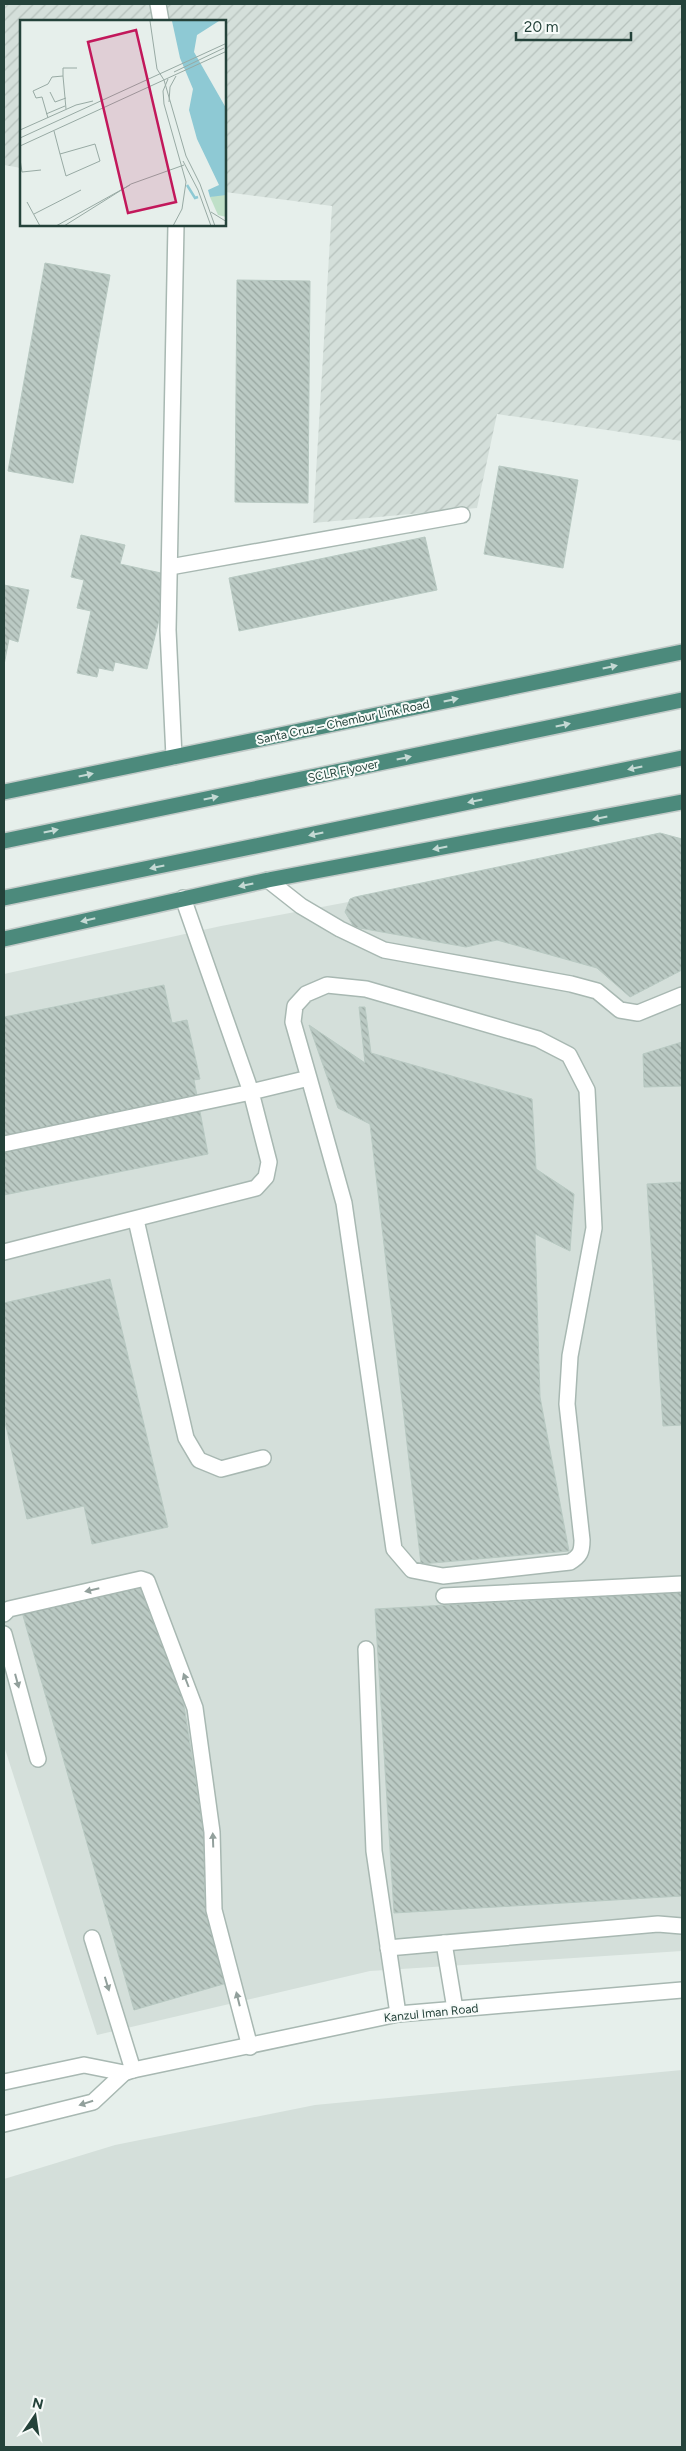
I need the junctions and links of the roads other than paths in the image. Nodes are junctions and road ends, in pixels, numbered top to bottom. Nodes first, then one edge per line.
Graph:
1 (158, 4) edge
2 (161, 20) edge
3 (176, 226) edge
4 (462, 515) dead end
5 (170, 566) junction
6 (682, 652) edge
7 (682, 700) edge
8 (174, 757) junction
9 (682, 758) edge
10 (4, 792) edge
11 (682, 802) edge
12 (4, 841) edge
13 (268, 880) junction
14 (4, 898) edge
15 (183, 898) junction
16 (4, 939) edge
17 (682, 996) edge
18 (309, 1078) junction
19 (251, 1092) junction
20 (4, 1144) edge
21 (136, 1220) junction
22 (4, 1252) edge
23 (263, 1458) dead end
24 (682, 1584) edge
25 (444, 1596) dead end
26 (4, 1614) edge
27 (4, 1634) edge
28 (366, 1649) dead end
29 (38, 1759) dead end
30 (682, 1926) edge
31 (92, 1938) dead end
32 (444, 1943) junction
33 (388, 1948) junction
34 (682, 1990) edge
35 (455, 2009) junction
36 (398, 2014) junction
37 (250, 2046) junction
38 (129, 2071) junction
39 (4, 2082) edge
40 (4, 2124) edge

1 - 2 street
3 - 5 street
4 - 5 street
5 - 8 street
8 -> 6 highway, Santa Cruz – Chembur Link Road
12 -> 7 highway, SCLR Flyover
10 -> 8 highway, Santa Cruz – Chembur Link Road
9 -> 14 highway
11 -> 13 highway
13 -> 15 highway
13 - 17 street
15 -> 16 highway
15 - 19 street
18 - 18 street
18 - 19 street
19 - 20 street
19 - 21 street
21 - 22 street
21 - 23 street
24 - 25 street
37 -> 26 street
27 -> 29 street
28 - 33 street
30 - 32 street
31 -> 38 street
32 - 33 street
32 - 35 street
33 - 36 street
34 - 35 street, Kanzul Iman Road
35 - 36 street, Kanzul Iman Road
36 - 37 street, Kanzul Iman Road
37 - 38 street, Kanzul Iman Road
38 - 39 street, Kanzul Iman Road
38 -> 40 street

